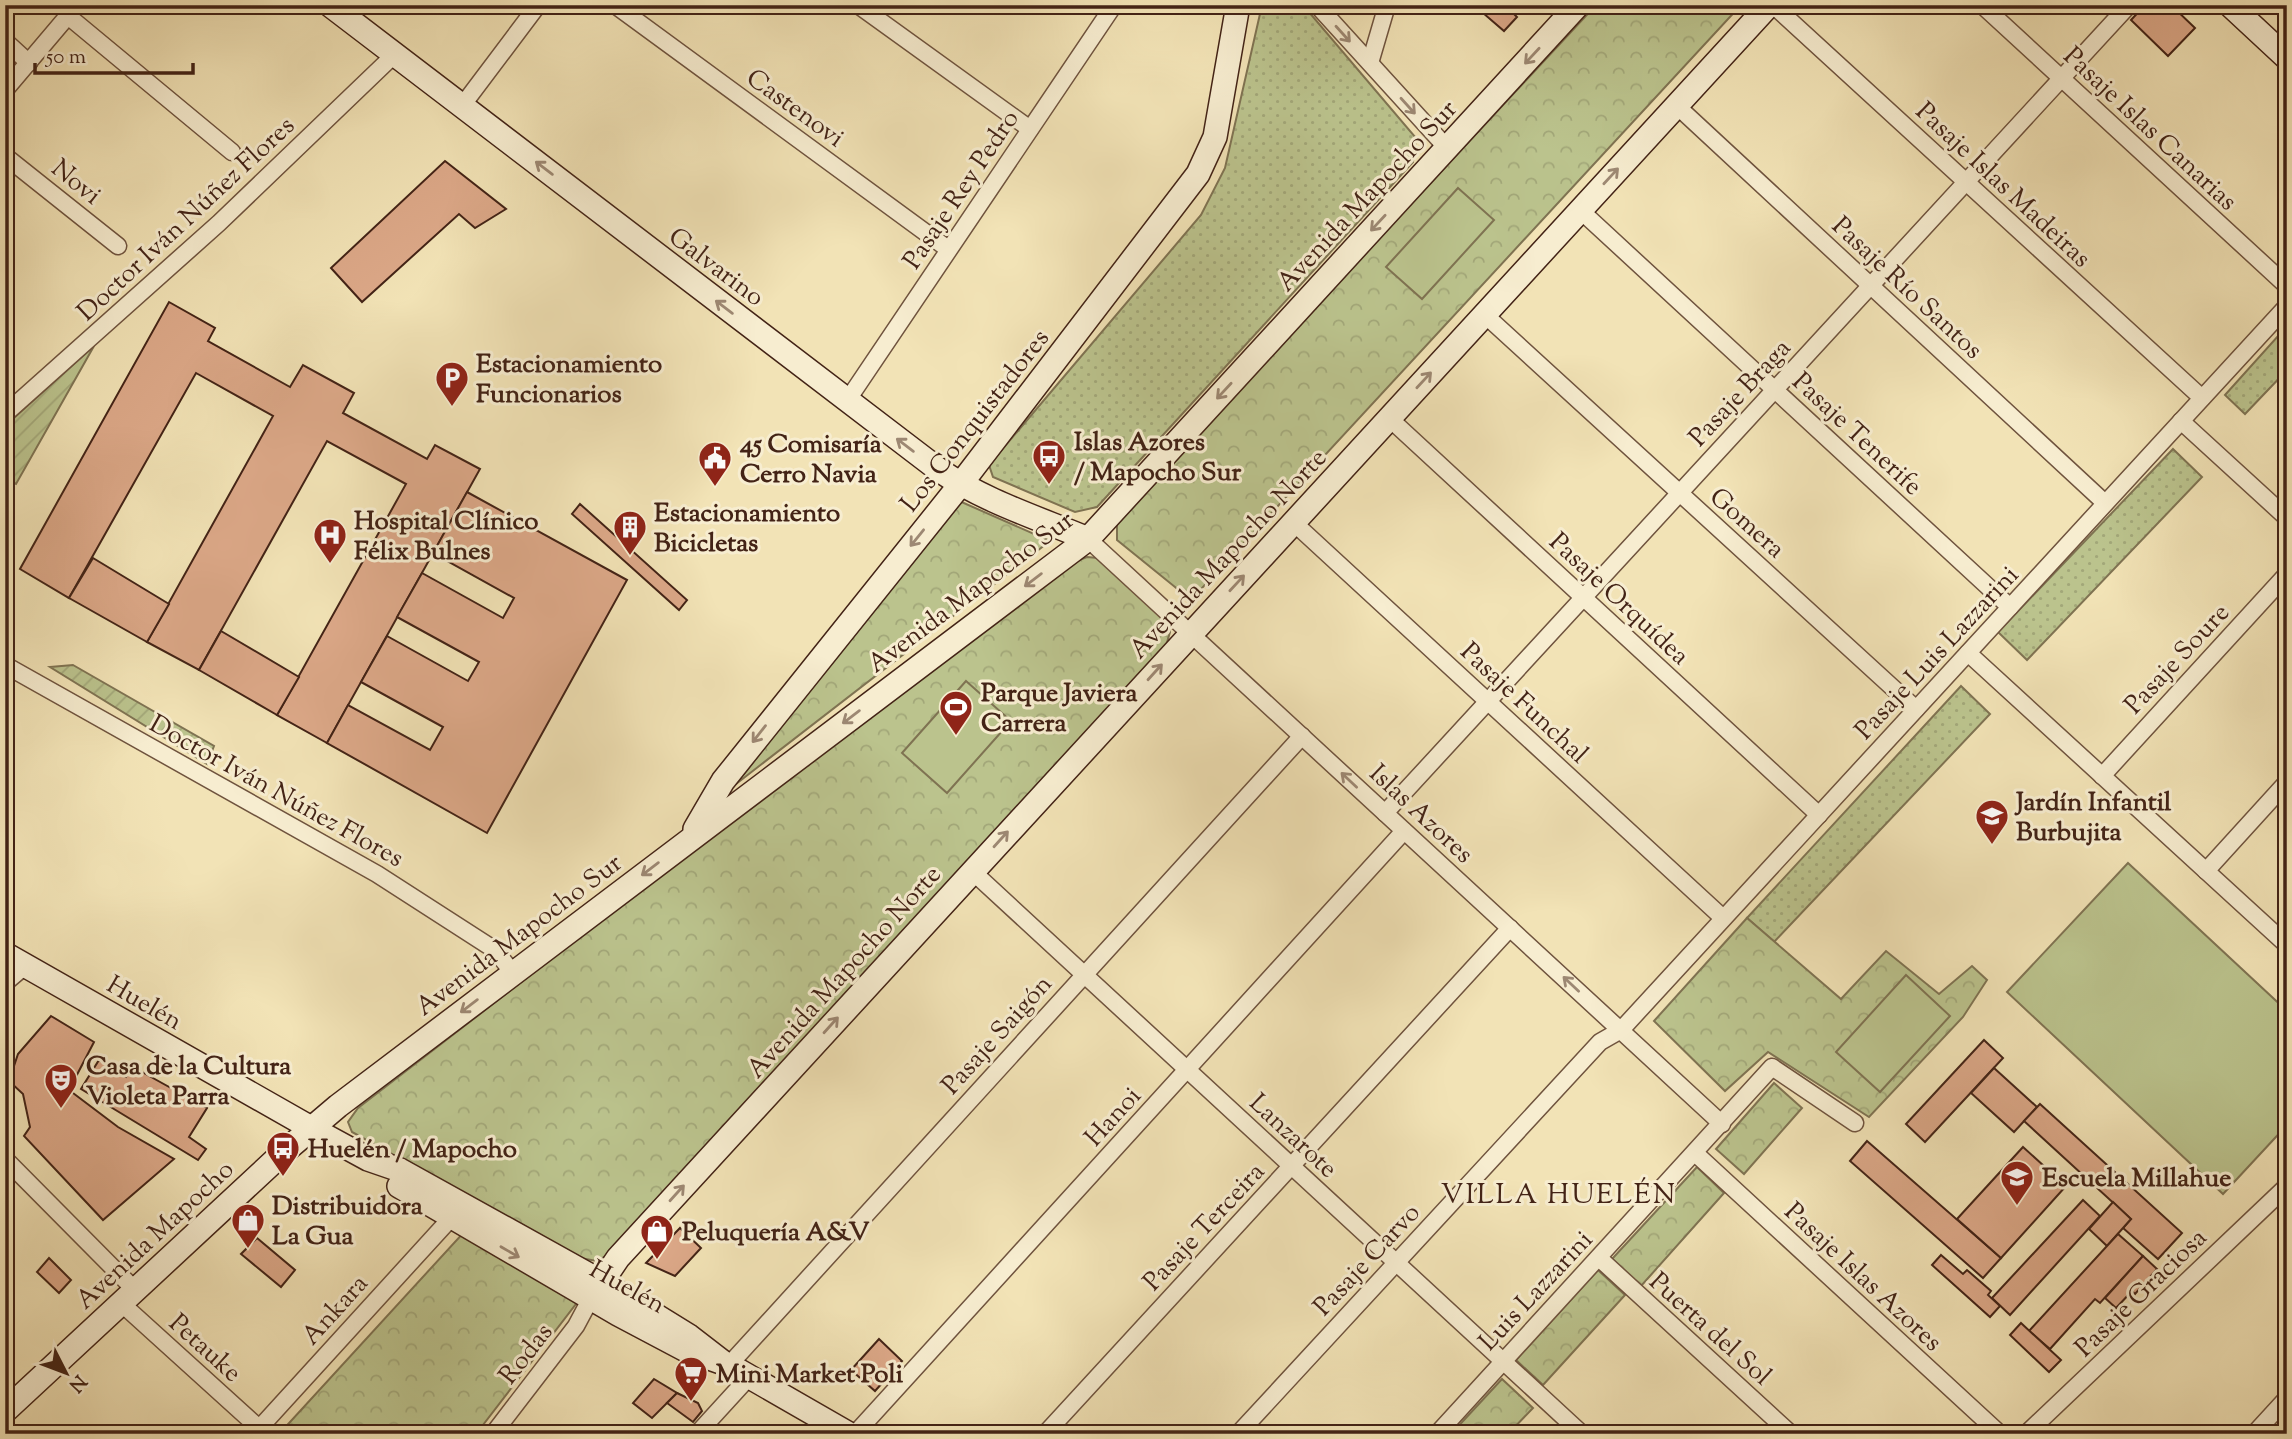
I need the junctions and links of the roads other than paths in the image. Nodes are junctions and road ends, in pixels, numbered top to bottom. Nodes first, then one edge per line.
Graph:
1 (330, 5) edge
2 (538, 5) edge
3 (615, 5) edge
4 (858, 5) edge
5 (1238, 5) edge
6 (1317, 5) edge
7 (1387, 5) edge
8 (1578, 5) edge
9 (1771, 5) edge
10 (1982, 5) edge
11 (2129, 5) edge
12 (2230, 5) edge
13 (1110, 7) edge
14 (73, 11) edge
15 (5, 41) edge
16 (394, 55) junction
17 (2287, 58) edge
18 (29, 63) junction
19 (1370, 63) junction
20 (2061, 78) junction
21 (5, 90) edge
22 (462, 106) junction
23 (1677, 106) junction
24 (1030, 129) junction
25 (1447, 148) junction
26 (232, 152) dead end
27 (5, 156) edge
28 (1965, 182) junction
29 (1580, 210) junction
30 (118, 246) dead end
31 (948, 249) junction
32 (1870, 285) junction
33 (2287, 286) edge
34 (2287, 306) edge
35 (1484, 314) junction
36 (1774, 389) junction
37 (2202, 398) junction
38 (847, 401) junction
39 (5, 414) edge
40 (1388, 418) junction
41 (2181, 421) junction
42 (960, 485) junction
43 (1679, 493) junction
44 (2105, 503) junction
45 (2287, 518) edge
46 (1293, 522) junction
47 (1088, 539) junction
48 (2287, 574) edge
49 (1583, 597) junction
50 (2010, 607) junction
51 (1190, 633) junction
52 (1968, 653) junction
53 (5, 665) edge
54 (1488, 701) junction
55 (1916, 709) junction
56 (1302, 736) junction
57 (2102, 776) junction
58 (2287, 782) edge
59 (1385, 813) junction
60 (1819, 815) junction
61 (1404, 831) junction
62 (689, 839) junction
63 (2206, 871) junction
64 (972, 872) junction
65 (1723, 918) junction
66 (1510, 928) junction
67 (2287, 945) edge
68 (15, 960) edge
69 (513, 973) junction
70 (1083, 974) junction
71 (5, 983) edge
72 (1621, 1030) junction
73 (1187, 1069) junction
74 (1855, 1122) dead end
75 (1722, 1124) junction
76 (311, 1128) junction
77 (1695, 1153) junction
78 (5, 1159) edge
79 (368, 1159) junction
80 (1291, 1166) junction
81 (2287, 1186) edge
82 (451, 1218) junction
83 (1599, 1258) junction
84 (1396, 1262) junction
85 (595, 1290) junction
86 (128, 1296) junction
87 (1504, 1361) junction
88 (726, 1364) junction
89 (749, 1377) junction
90 (2287, 1398) edge
91 (5, 1410) edge
92 (257, 1431) edge
93 (493, 1434) edge
94 (697, 1434) edge
95 (849, 1434) edge
96 (855, 1434) edge
97 (1045, 1434) edge
98 (1238, 1434) edge
99 (1437, 1434) edge
100 (1583, 1434) edge
101 (1791, 1434) edge
102 (2000, 1434) edge
103 (2026, 1434) edge
104 (2254, 1434) edge

1 - 16 main road, Galvarino
2 - 22 street
3 - 31 street, Castenovi
4 - 24 street
5 - 42 main road, Los Conquistadores
6 -> 19 street
7 - 19 street
8 -> 25 main road, Avenida Mapocho Sur
9 - 23 main road, Avenida Mapocho Norte
9 - 28 street, Pasaje Islas Madeiras
10 - 20 street, Pasaje Islas Canarias
11 - 20 street, Pasaje Braga
12 - 17 main road
13 - 24 street, Pasaje Rey Pedro
14 - 18 street
14 - 26 street
15 - 18 street
16 - 22 main road, Galvarino
16 - 39 street, Doctor Iván Núñez Flores
18 - 21 street
19 -> 25 street
20 - 28 street, Pasaje Braga
20 - 33 street, Pasaje Islas Canarias
38 -> 22 main road, Galvarino
29 -> 23 main road, Avenida Mapocho Norte
23 - 32 street, Pasaje Río Santos
24 - 31 street, Pasaje Rey Pedro
25 -> 47 main road, Avenida Mapocho Sur
27 - 30 street, Novi
28 - 32 street, Pasaje Braga
28 - 37 street, Pasaje Islas Madeiras
29 - 35 main road, Avenida Mapocho Norte
29 - 36 street, Pasaje Tenerife
31 - 38 street, Pasaje Rey Pedro
32 - 36 street, Pasaje Braga
32 - 44 street, Pasaje Río Santos
34 - 37 street, Pasaje Luis Lazzarini
40 -> 35 main road, Avenida Mapocho Norte
35 - 43 street, Gomera
36 - 43 street, Pasaje Braga
36 - 50 street, Pasaje Tenerife
37 - 41 street, Pasaje Luis Lazzarini
42 -> 38 main road, Galvarino
40 - 46 main road, Avenida Mapocho Norte
40 - 49 street, Pasaje Orquídea
41 - 44 street, Pasaje Luis Lazzarini
41 - 45 street
42 - 47 main road, Galvarino
42 -> 62 main road, Los Conquistadores
43 - 49 street, Pasaje Braga
43 - 55 street, Gomera
44 - 50 street, Pasaje Luis Lazzarini
51 -> 46 main road, Avenida Mapocho Norte
46 - 54 street, Pasaje Funchal
47 - 51 street, Islas Azores
47 -> 62 main road, Avenida Mapocho Sur
48 - 57 street, Pasaje Soure
49 - 54 street, Pasaje Braga
49 - 60 street, Pasaje Orquídea
50 - 52 street, Pasaje Luis Lazzarini
51 - 56 street, Islas Azores
64 -> 51 main road, Avenida Mapocho Norte
52 - 55 street, Pasaje Luis Lazzarini
52 - 57 street
53 - 69 street, Doctor Iván Núñez Flores
54 - 59 street, Pasaje Braga
54 - 65 street, Pasaje Funchal
55 - 60 street, Pasaje Luis Lazzarini
59 -> 56 street, Islas Azores
56 - 70 street, Pasaje Saigón
57 - 63 street
58 - 63 street
59 - 61 street, Islas Azores
60 - 65 street, Pasaje Luis Lazzarini
61 - 66 street, Islas Azores
61 - 73 street, Hanoi
62 -> 69 main road, Avenida Mapocho Sur
63 - 67 street
64 - 70 street, Lanzarote
85 -> 64 main road, Avenida Mapocho Norte
65 - 72 street, Pasaje Luis Lazzarini
72 -> 66 street, Islas Azores
66 - 80 street, Pasaje Terceira
68 - 71 street
68 - 76 main road, Huelén
69 -> 76 main road, Avenida Mapocho Sur
70 - 73 street, Lanzarote
70 - 88 street, Pasaje Saigón
72 - 75 street, Islas Azores
72 - 84 street, Pasaje Carvo
73 - 80 street, Lanzarote
73 - 96 street, Hanoi
74 - 75 street, Luis Lazzarini
75 - 77 street, Luis Lazzarini
76 - 79 main road, Huelén
76 - 86 main road, Avenida Mapocho
77 - 83 street, Luis Lazzarini
77 - 102 street, Pasaje Islas Azores
78 - 86 street, Petauke
79 - 82 main road, Huelén
79 - 85 main road, Huelén
80 - 84 street, Lanzarote
80 - 97 street, Pasaje Terceira
81 - 103 street, Pasaje Graciosa
82 -> 85 main road, Huelén
82 - 92 street, Ankara
83 - 87 street, Luis Lazzarini
83 - 101 street, Puerta del Sol
84 - 87 street, Lanzarote
84 - 98 street, Pasaje Carvo
85 - 88 main road, Huelén
85 - 93 street, Rodas
86 - 91 main road, Avenida Mapocho
86 - 92 street, Petauke
87 - 99 street, Luis Lazzarini
87 - 100 street, Lanzarote
88 - 89 main road, Huelén
89 - 94 street
89 - 95 main road, Huelén
90 - 104 street

